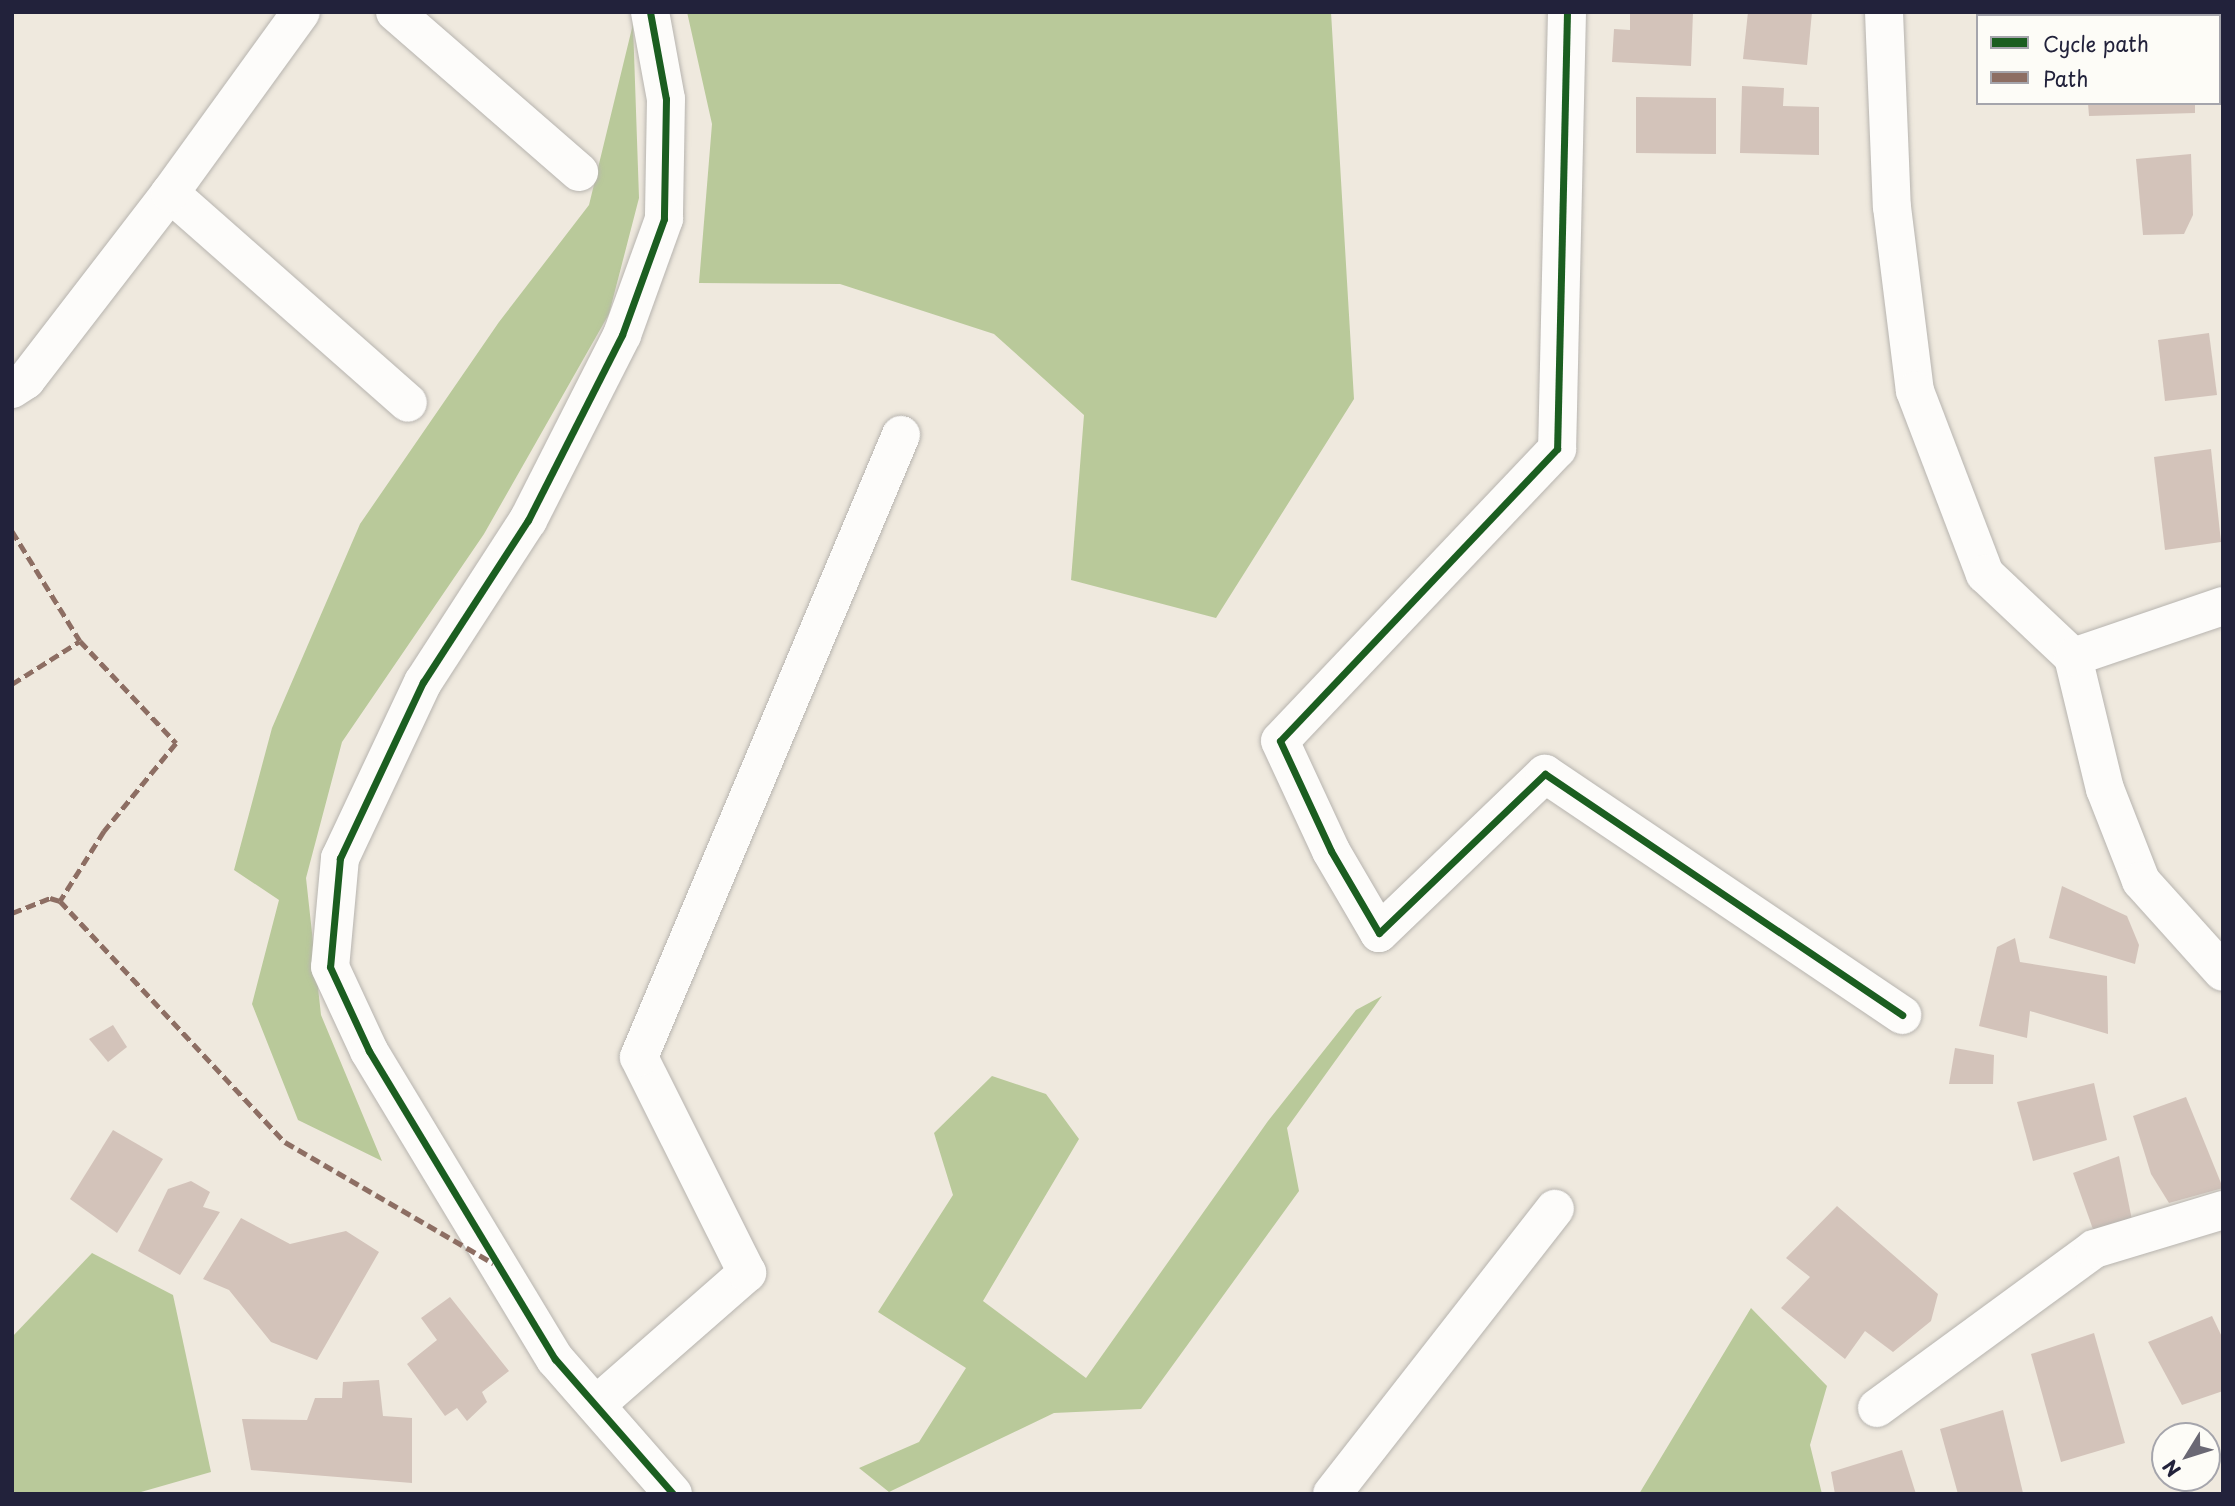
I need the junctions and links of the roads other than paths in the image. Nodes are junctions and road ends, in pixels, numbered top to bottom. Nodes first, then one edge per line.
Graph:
1 (395, 12) edge
2 (650, 12) edge
3 (1567, 12) edge
4 (1884, 12) edge
5 (288, 17) edge
6 (579, 172) dead end
7 (170, 193) junction
8 (12, 389) edge
9 (408, 403) dead end
10 (901, 435) dead end
11 (2223, 606) edge
12 (2073, 657) junction
13 (2223, 972) edge
14 (1902, 1015) dead end
15 (1555, 1209) dead end
16 (2223, 1210) edge
17 (596, 1405) junction
18 (1877, 1408) dead end
19 (673, 1494) edge
20 (1332, 1494) edge

1 - 6 street
2 - 17 street
3 - 14 street
4 - 12 street
5 - 7 street
7 - 8 street
7 - 9 street
10 - 17 street
11 - 12 street
12 - 13 street
15 - 20 street
16 - 18 street
17 - 19 street

